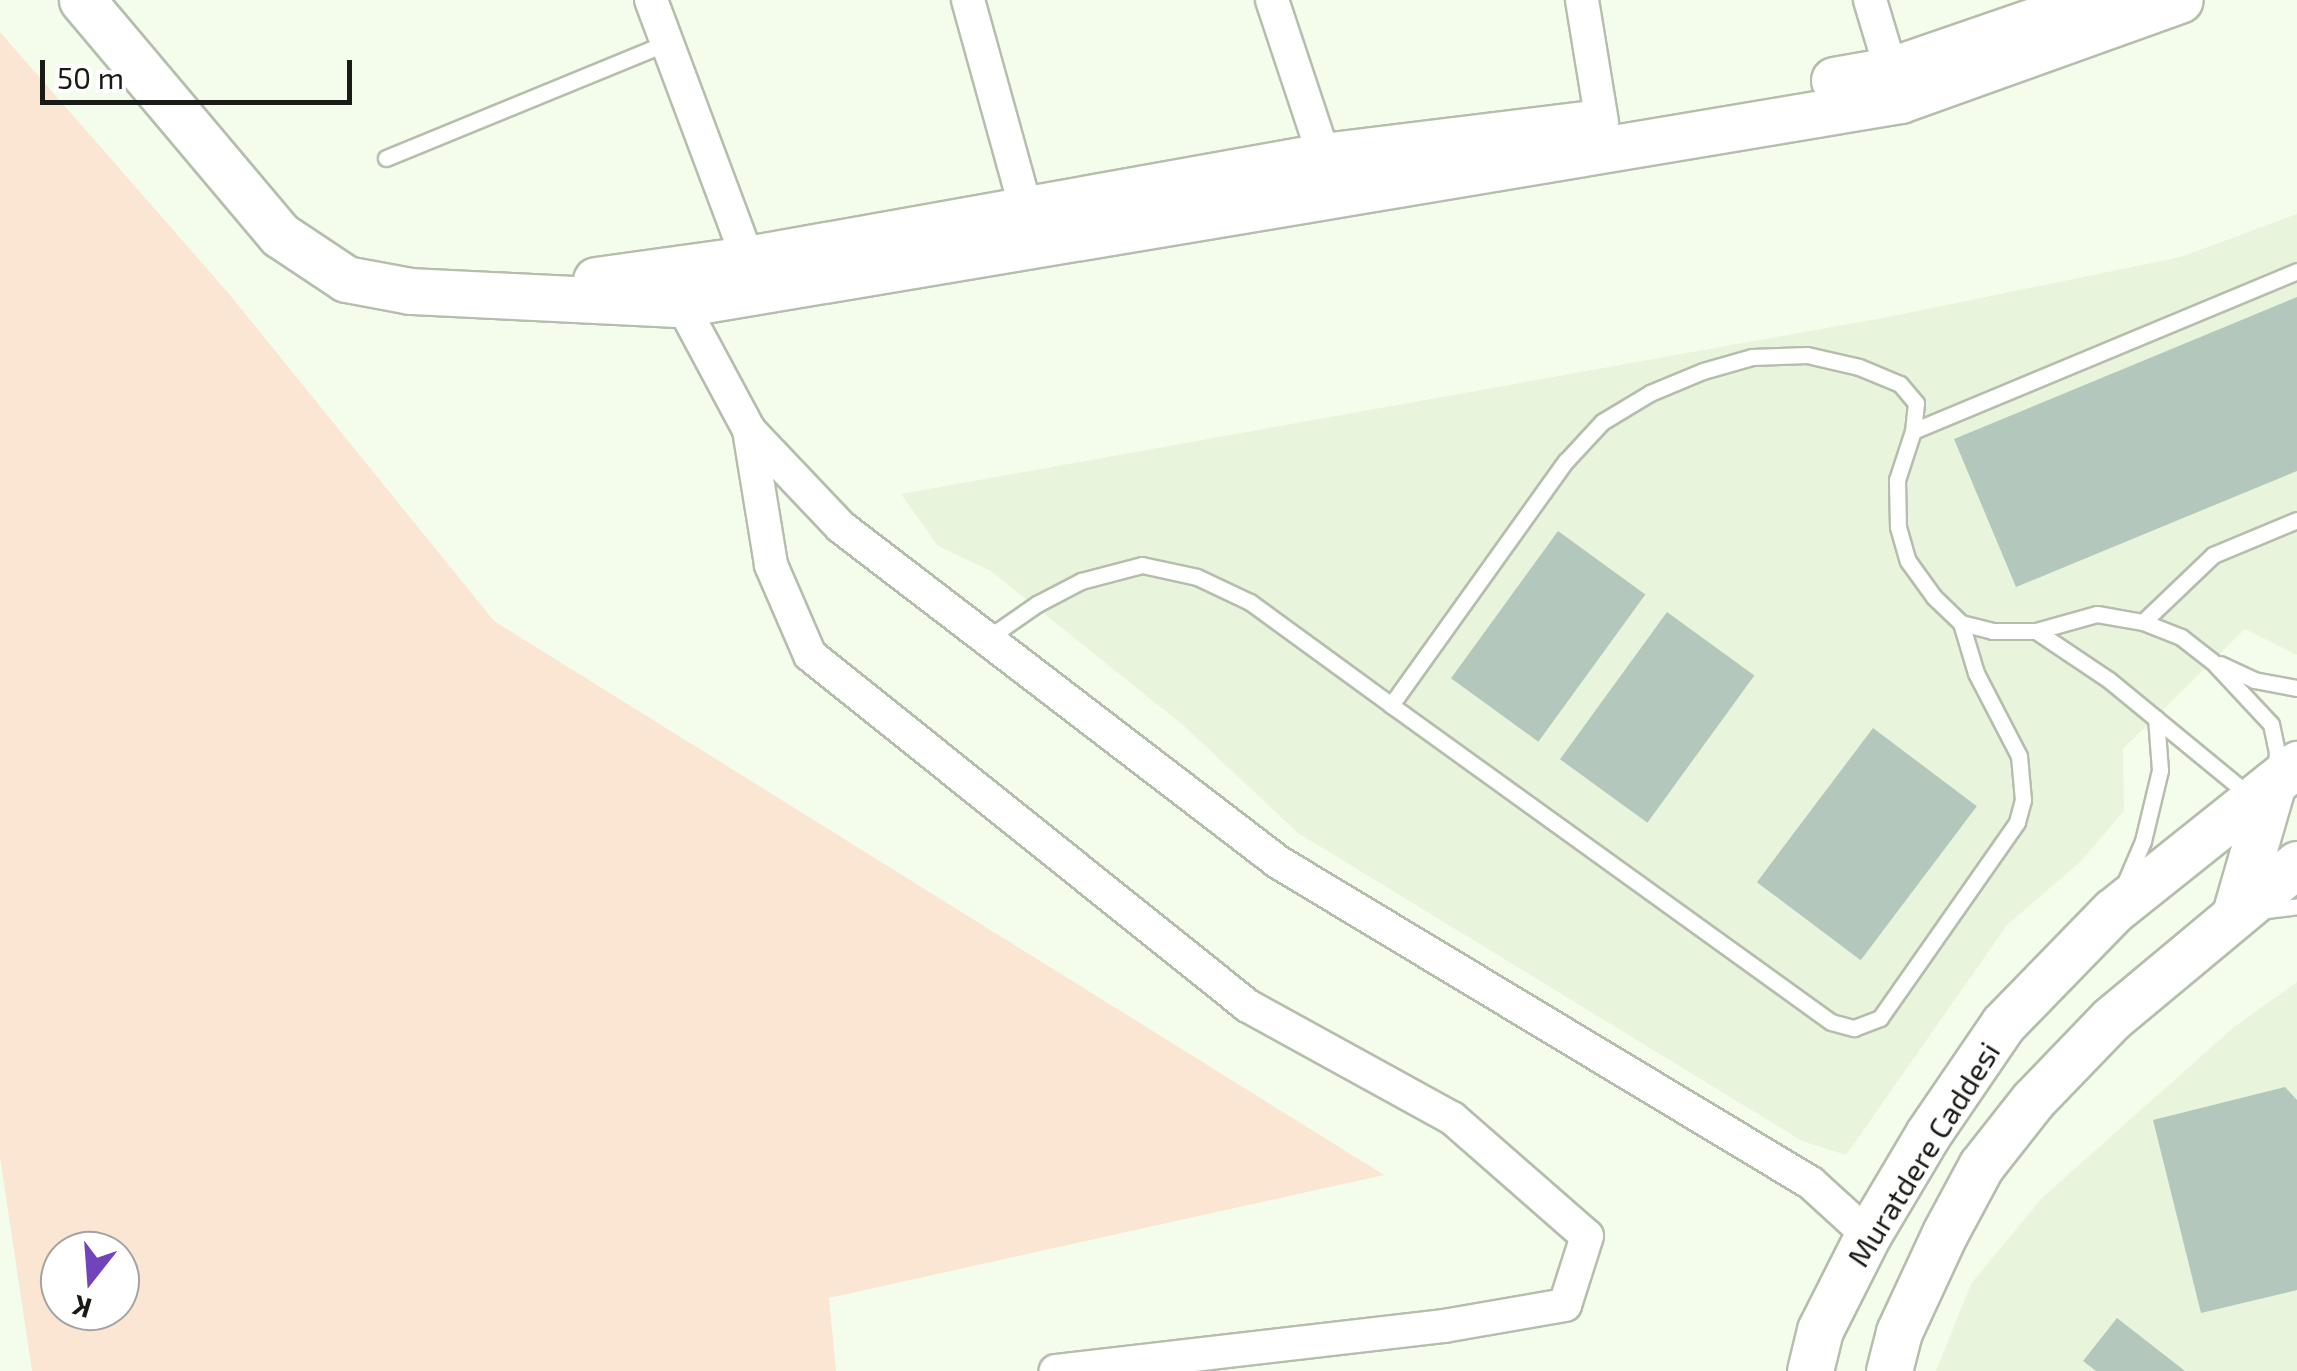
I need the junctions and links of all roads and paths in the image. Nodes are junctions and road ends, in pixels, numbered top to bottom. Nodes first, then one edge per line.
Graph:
1 (82, 0) edge
2 (651, 0) edge
3 (968, 0) edge
4 (1272, 0) edge
5 (1582, 0) edge
6 (1870, 0) edge
7 (2094, 0) edge
8 (2180, 0) edge
9 (668, 43) junction
10 (1891, 70) junction
11 (1602, 122) junction
12 (1324, 156) junction
13 (386, 158) dead end
14 (1026, 209) junction
15 (748, 259) junction
16 (2297, 270) edge
17 (672, 287) junction
18 (749, 430) junction
19 (1914, 431) junction
20 (2297, 520) edge
21 (1961, 622) junction
22 (2143, 622) junction
23 (2036, 631) junction
24 (988, 638) junction
25 (2212, 661) junction
26 (2297, 688) edge
27 (1392, 705) junction
28 (2156, 718) junction
29 (2275, 782) edge
30 (2297, 864) edge
31 (2297, 906) edge
32 (2113, 911) junction
33 (2236, 914) junction
34 (1868, 1235) junction
35 (1056, 1371) edge
36 (1810, 1371) edge
37 (1889, 1371) edge

1 - 17 main road
2 - 9 street
3 - 14 street
4 - 12 street
5 - 11 street
6 - 10 street
7 - 10 main road
8 - 17 main road
9 - 13 lane
9 - 15 street
10 - 11 main road
11 - 12 main road
12 - 14 main road
14 - 15 main road
15 - 17 main road
16 - 19 lane
17 - 18 street
18 - 24 street
18 - 35 street
19 - 21 lane
19 - 27 lane
20 - 22 lane
21 - 23 lane
21 - 27 lane
22 - 23 lane
22 - 25 lane
23 - 28 lane
24 - 27 lane
24 - 34 street
25 - 26 lane
25 - 29 lane
28 - 29 lane
28 - 32 lane
29 - 32 main road, Muratdere Caddesi
29 - 33 main road
30 - 33 main road, Muratdere Caddesi
31 - 33 lane
32 - 34 main road, Muratdere Caddesi
33 - 37 main road, Muratdere Caddesi
34 - 36 main road, Muratdere Caddesi

